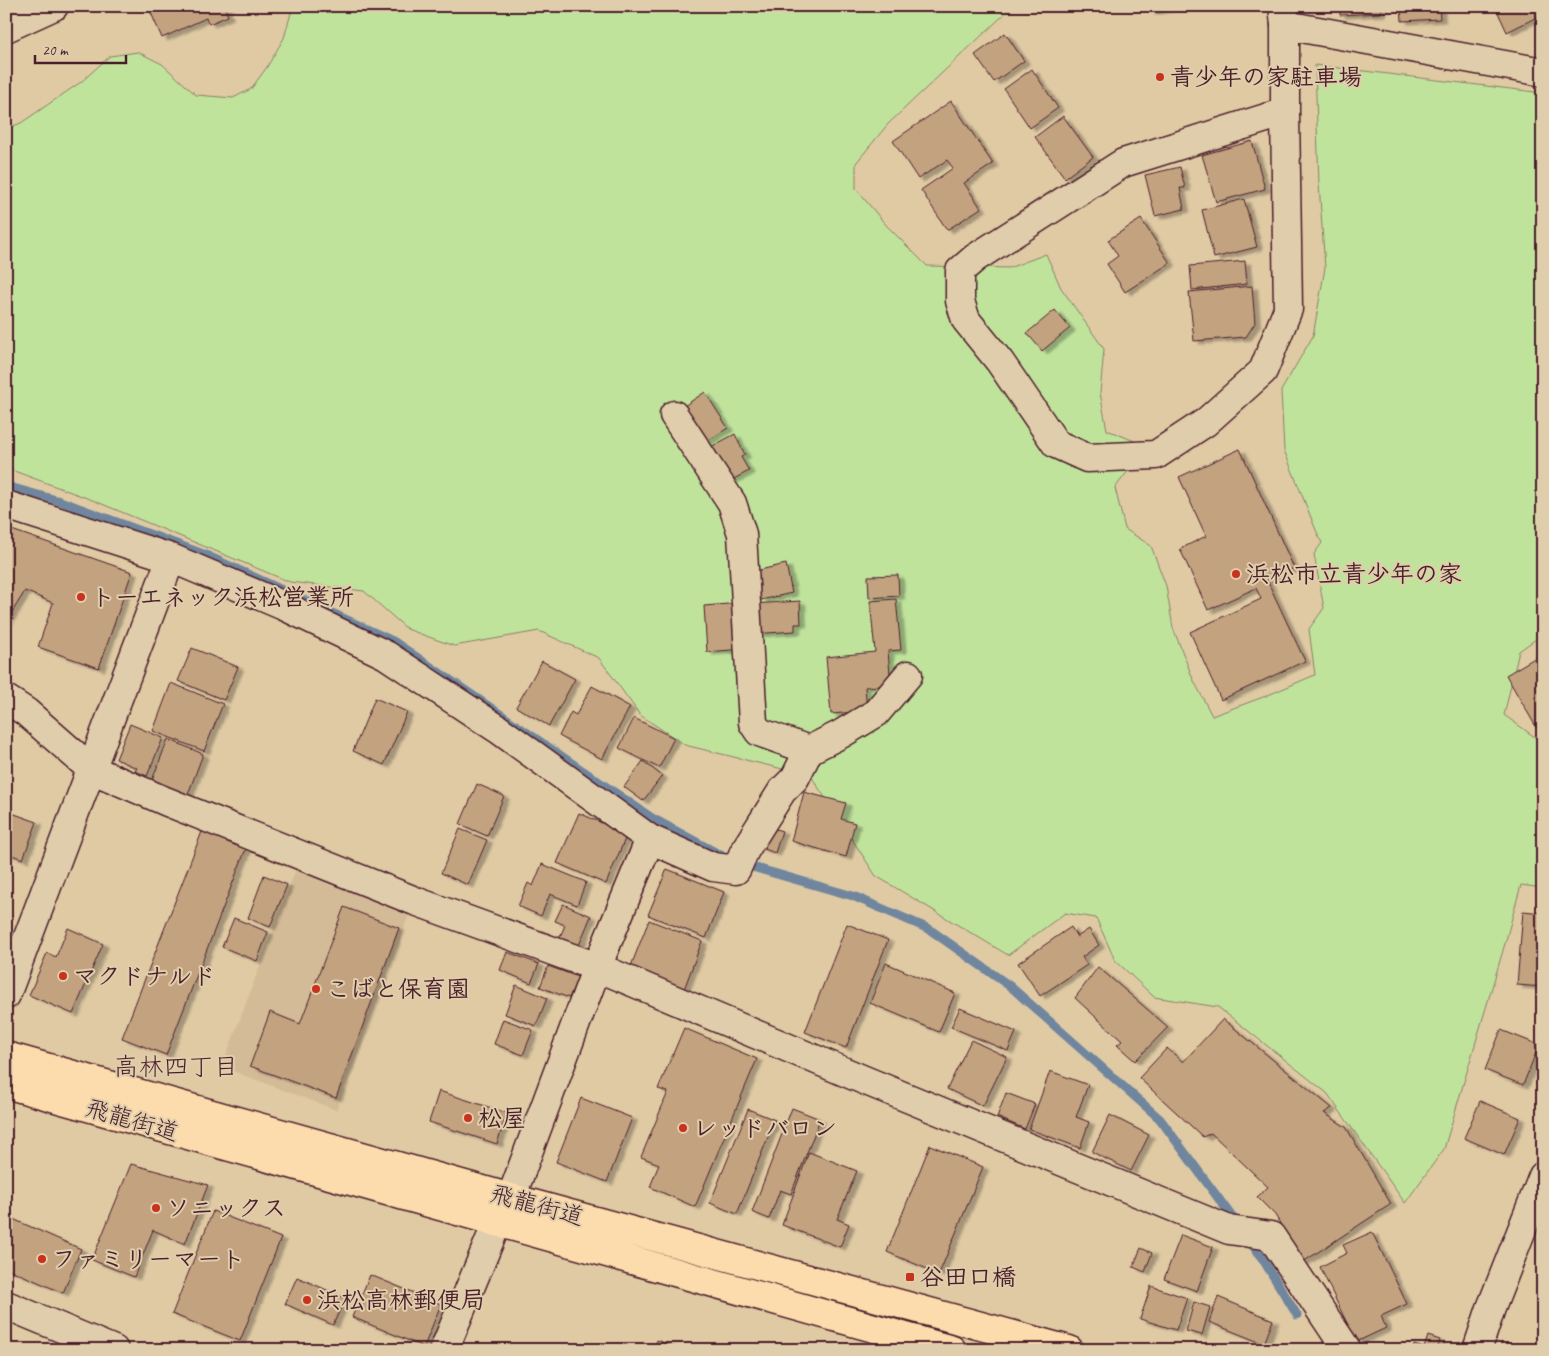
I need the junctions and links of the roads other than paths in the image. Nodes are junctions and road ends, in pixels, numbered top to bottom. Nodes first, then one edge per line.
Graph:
1 (54, 6) edge
2 (1284, 16) edge
3 (6, 28) edge
4 (1543, 72) edge
5 (1286, 112) junction
6 (674, 415) dead end
7 (6, 504) edge
8 (171, 558) junction
9 (908, 675) dead end
10 (6, 699) edge
11 (809, 750) junction
12 (91, 769) junction
13 (650, 838) junction
14 (597, 967) junction
15 (6, 995) edge
16 (6, 1056) edge
17 (6, 1084) edge
18 (1543, 1176) edge
19 (510, 1198) junction
20 (497, 1223) junction
21 (6, 1305) edge
22 (114, 1350) edge
23 (444, 1350) edge
24 (952, 1350) edge
25 (1069, 1350) edge
26 (1347, 1350) edge
27 (1477, 1350) edge

1 - 3 street
2 - 4 street
2 - 5 street
5 - 5 street
6 - 11 street
7 - 8 street
8 - 12 street
8 - 13 street
9 - 11 street
10 - 12 street
11 - 13 street
12 - 14 street
12 - 15 street
13 - 14 street
14 - 19 street
14 - 26 street
16 - 19 highway, 飛龍街道
17 - 20 highway, 飛龍街道
18 - 27 street
19 - 25 highway, 飛龍街道
20 - 23 street
20 - 24 highway, 飛龍街道
21 - 22 street

